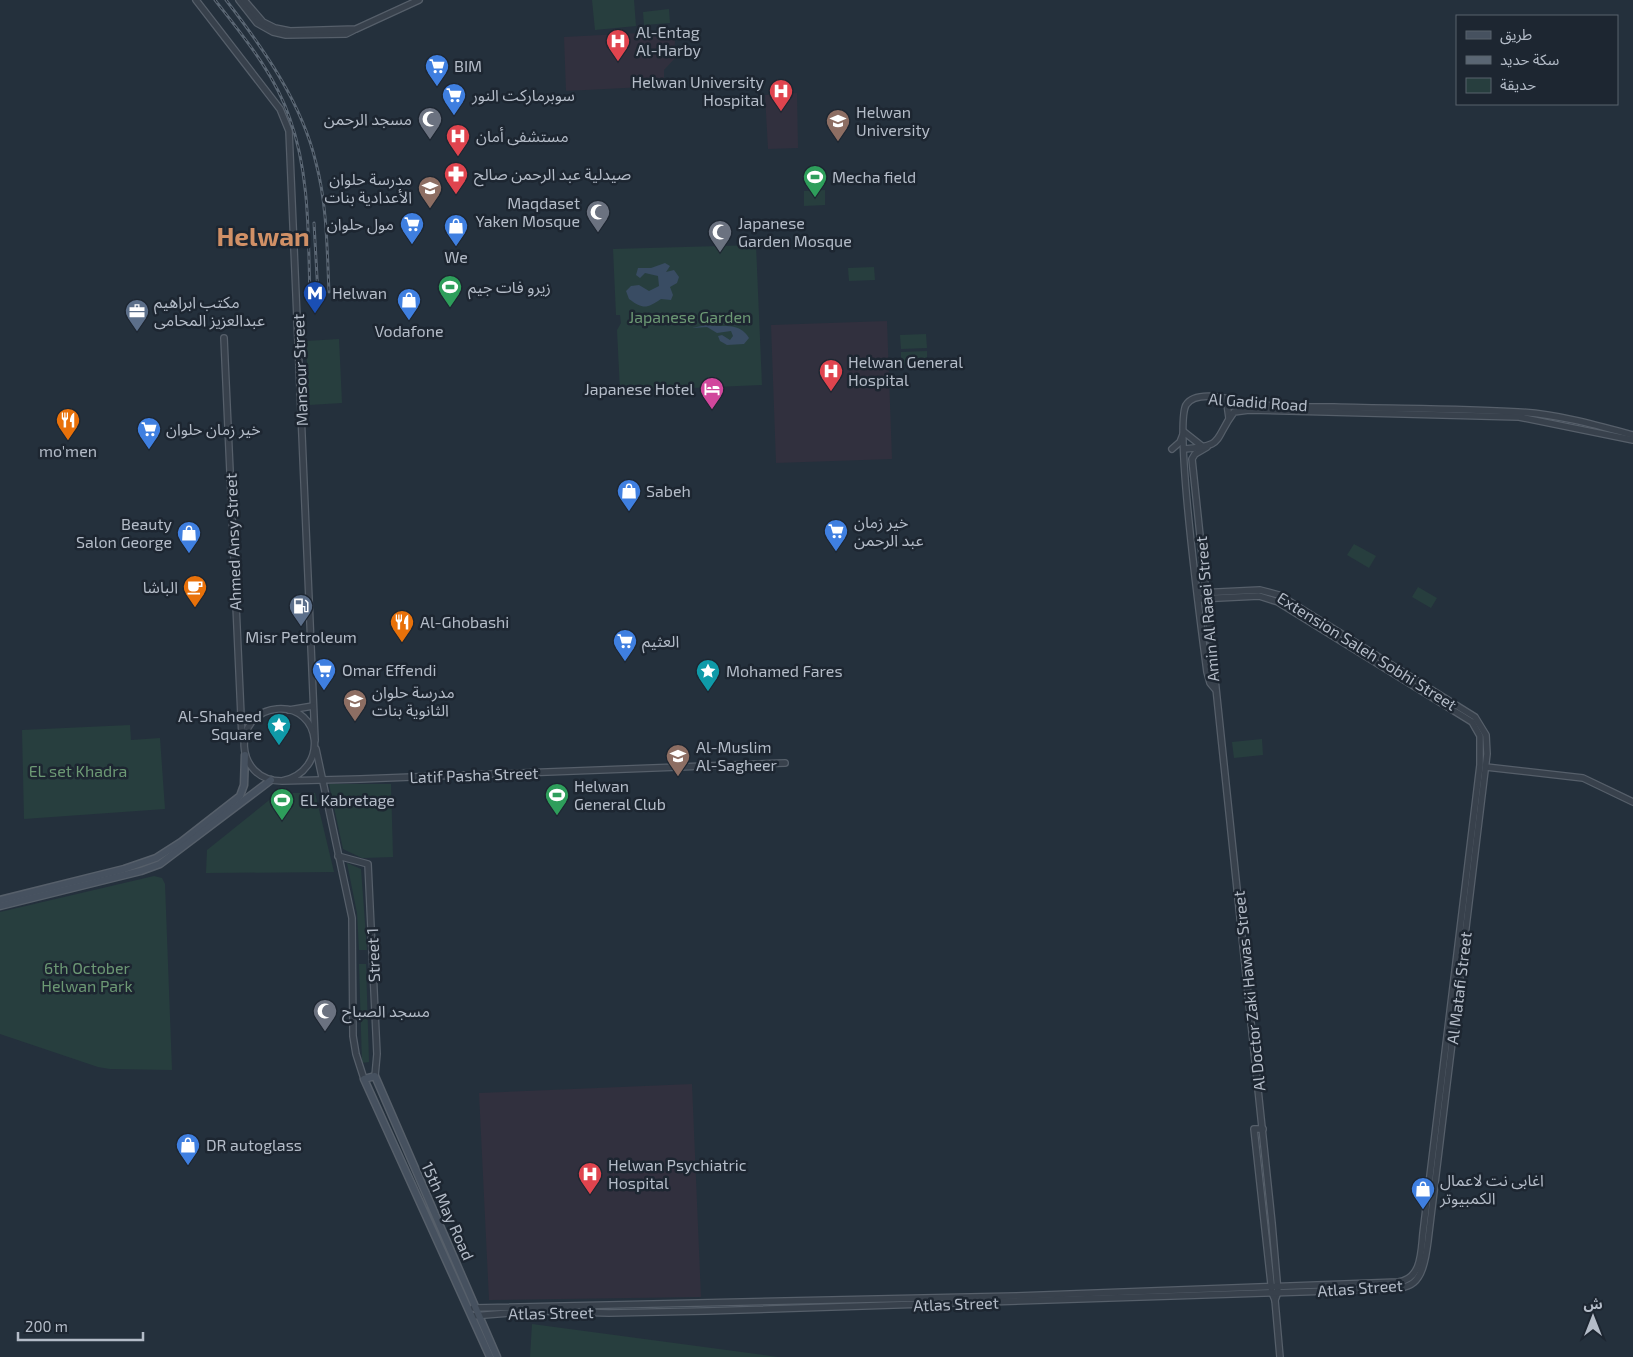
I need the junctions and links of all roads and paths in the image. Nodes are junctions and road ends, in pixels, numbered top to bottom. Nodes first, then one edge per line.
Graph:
1 (196, 0) edge
2 (239, 0) edge
3 (244, 0) edge
4 (419, 0) edge
5 (356, 29) junction
6 (224, 338) dead end
7 (1209, 397) junction
8 (1229, 418) junction
9 (1184, 432) junction
10 (1633, 435) edge
11 (1633, 440) edge
12 (1206, 447) junction
13 (1172, 449) dead end
14 (1184, 449) junction
15 (1206, 595) junction
16 (1198, 596) junction
17 (1216, 690) junction
18 (314, 706) junction
19 (288, 710) junction
20 (1473, 720) junction
21 (315, 742) junction
22 (244, 745) junction
23 (245, 755) junction
24 (785, 763) dead end
25 (1486, 767) junction
26 (321, 779) junction
27 (271, 780) junction
28 (282, 780) junction
29 (1633, 802) edge
30 (338, 856) junction
31 (0, 900) edge
32 (0, 906) edge
33 (375, 1076) junction
34 (364, 1079) junction
35 (1263, 1129) junction
36 (1423, 1261) junction
37 (1275, 1290) junction
38 (1161, 1294) junction
39 (472, 1308) junction
40 (475, 1316) junction
41 (490, 1357) edge
42 (497, 1357) edge
43 (1280, 1357) edge

1 - 18 street, Mansour Street
2 - 5 street
3 - 5 street
4 - 5 street
6 - 22 street, Ahmed Ansy Street
7 - 8 street
7 - 9 street, Al Gadid Road
7 - 10 street, Al Gadid Road
8 - 11 street, Al Gadid Road
8 - 12 street, Al Gadid Road
9 - 12 street
9 - 13 street
9 - 14 street, Al Gadid Road
12 - 14 street
12 - 15 street, Amin Al Raaei Street
14 - 16 street, Amin Al Raaei Street
15 - 16 street, Extension Saleh Sobhi Street
15 - 17 street, Amin Al Raaei Street
15 - 20 street, Extension Saleh Sobhi Street
16 - 17 street, Amin Al Raaei Street
17 - 35 street, Al Doctor Zaki Hawas Street
18 - 19 street
18 - 21 street, Mansour Street
19 - 21 street
19 - 22 street
20 - 25 street, Al Matafi Street
20 - 36 street, Al Matafi Street
21 - 26 street, Mansour Street
21 - 28 street
22 - 23 street
23 - 27 street
23 - 31 main road
24 - 26 street, Latif Pasha Street
25 - 29 street
25 - 36 street, Al Matafi Street
26 - 28 street, Latif Pasha Street
26 - 30 street, Mansour Street
27 - 28 street
27 - 32 main road
30 - 33 street, Street 1
30 - 34 street, Mansour Street
33 - 34 main road
33 - 39 main road, 15th May Road
34 - 39 main road, 15th May Road
35 - 37 street, Al Doctor Zaki Hawas Street
35 - 37 street
36 - 37 street, Atlas Street
37 - 38 street, Atlas Street
37 - 43 street
38 - 39 street, Atlas Street
38 - 40 street, Atlas Street
39 - 40 main road, 15th May Road
40 - 41 main road, 15th May Road
40 - 42 main road, 15th May Road

